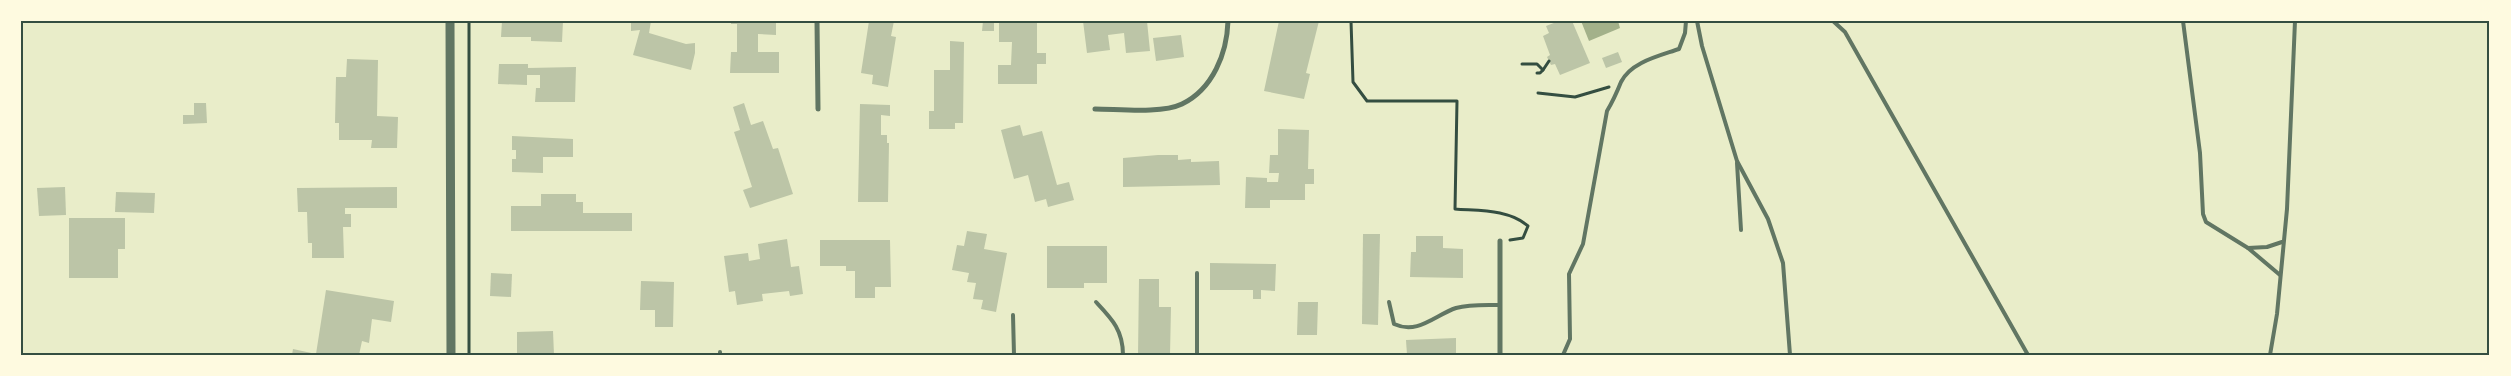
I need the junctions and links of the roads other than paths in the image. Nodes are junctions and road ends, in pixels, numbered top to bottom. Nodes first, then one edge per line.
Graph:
1 (450, 21) edge
2 (817, 21) edge
3 (1228, 21) edge
4 (1686, 21) edge
5 (1697, 21) edge
6 (1833, 21) edge
7 (2184, 21) edge
8 (2294, 21) edge
9 (818, 110) dead end
10 (1094, 110) dead end
11 (1737, 161) junction
12 (1741, 230) dead end
13 (1500, 242) road end
14 (2282, 242) junction
15 (2248, 248) junction
16 (1197, 274) dead end
17 (2280, 276) junction
18 (1096, 302) dead end
19 (1389, 302) dead end
20 (1500, 306) junction
21 (1013, 315) dead end
22 (451, 355) edge
23 (1014, 355) edge
24 (1123, 355) edge
25 (1197, 355) edge
26 (1500, 355) edge
27 (1563, 355) edge
28 (1790, 355) edge
29 (2028, 355) edge
30 (2270, 355) edge

1 - 22 street
2 - 9 street
3 - 10 street
4 - 27 lane
5 - 11 lane
6 - 29 lane
7 - 15 lane
8 - 14 lane
11 - 12 lane
11 - 28 lane
13 - 20 street
14 - 15 lane
14 - 17 lane
15 - 17 lane
16 - 25 lane
17 - 30 lane
18 - 24 lane
19 - 20 lane
20 - 26 street
21 - 23 lane

